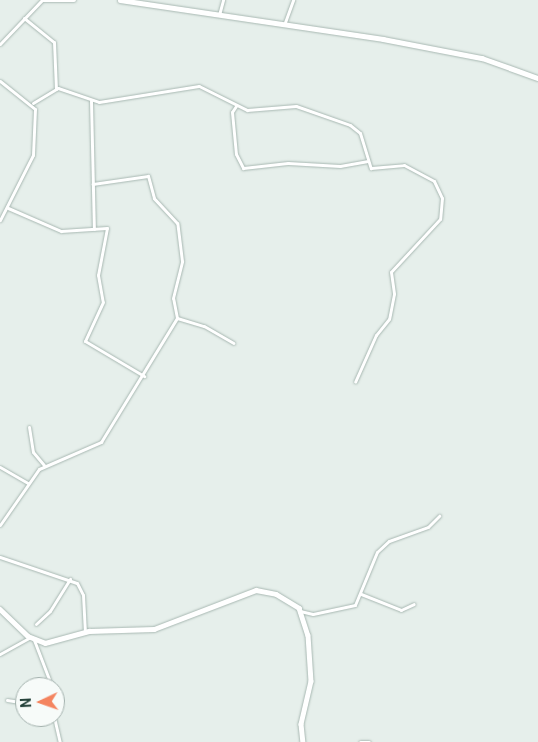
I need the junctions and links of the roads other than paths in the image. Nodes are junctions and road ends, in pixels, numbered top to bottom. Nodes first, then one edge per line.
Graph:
1 (42, 0) edge
2 (74, 0) edge
3 (120, 0) edge
4 (223, 0) edge
5 (293, 0) edge
6 (218, 16) junction
7 (24, 18) junction
8 (284, 26) junction
9 (0, 44) edge
10 (538, 78) edge
11 (0, 81) edge
12 (56, 89) junction
13 (91, 101) junction
14 (33, 103) junction
15 (236, 106) junction
16 (367, 161) junction
17 (93, 184) junction
18 (8, 208) junction
19 (0, 220) edge
20 (94, 229) junction
21 (177, 318) junction
22 (233, 344) dead end
23 (144, 376) junction
24 (356, 382) dead end
25 (29, 427) dead end
26 (44, 465) junction
27 (0, 467) edge
28 (28, 483) junction
29 (439, 516) dead end
30 (0, 525) edge
31 (0, 557) edge
32 (70, 579) junction
33 (361, 594) junction
34 (414, 604) dead end
35 (0, 610) edge
36 (300, 611) junction
37 (36, 624) dead end
38 (85, 632) junction
39 (33, 638) junction
40 (0, 654) edge
41 (48, 677) edge
42 (8, 700) dead end
43 (15, 701) edge
44 (56, 727) edge
45 (60, 742) edge
46 (303, 742) edge
47 (360, 742) edge
48 (369, 742) edge

1 - 2 street
1 - 7 street
3 - 6 street
4 - 6 street
5 - 8 street
6 - 8 street
7 - 9 street
7 - 12 street
8 - 10 street
11 - 14 street
12 - 13 street
12 - 14 street
13 - 15 street
13 - 17 street
14 - 18 street
15 - 16 street
15 - 16 street
16 - 24 street
17 - 20 street
17 - 21 street
18 - 19 street
18 - 20 street
20 - 23 street
21 - 22 street
21 - 23 street
23 - 26 street
25 - 26 street
26 - 28 street
27 - 28 street
28 - 30 street
29 - 33 street
31 - 32 street
32 - 37 street
32 - 38 street
33 - 34 street
33 - 36 street
35 - 39 street
36 - 38 street
36 - 46 street
38 - 39 street
39 - 40 street
39 - 41 street
42 - 43 street
44 - 45 street
47 - 48 street

